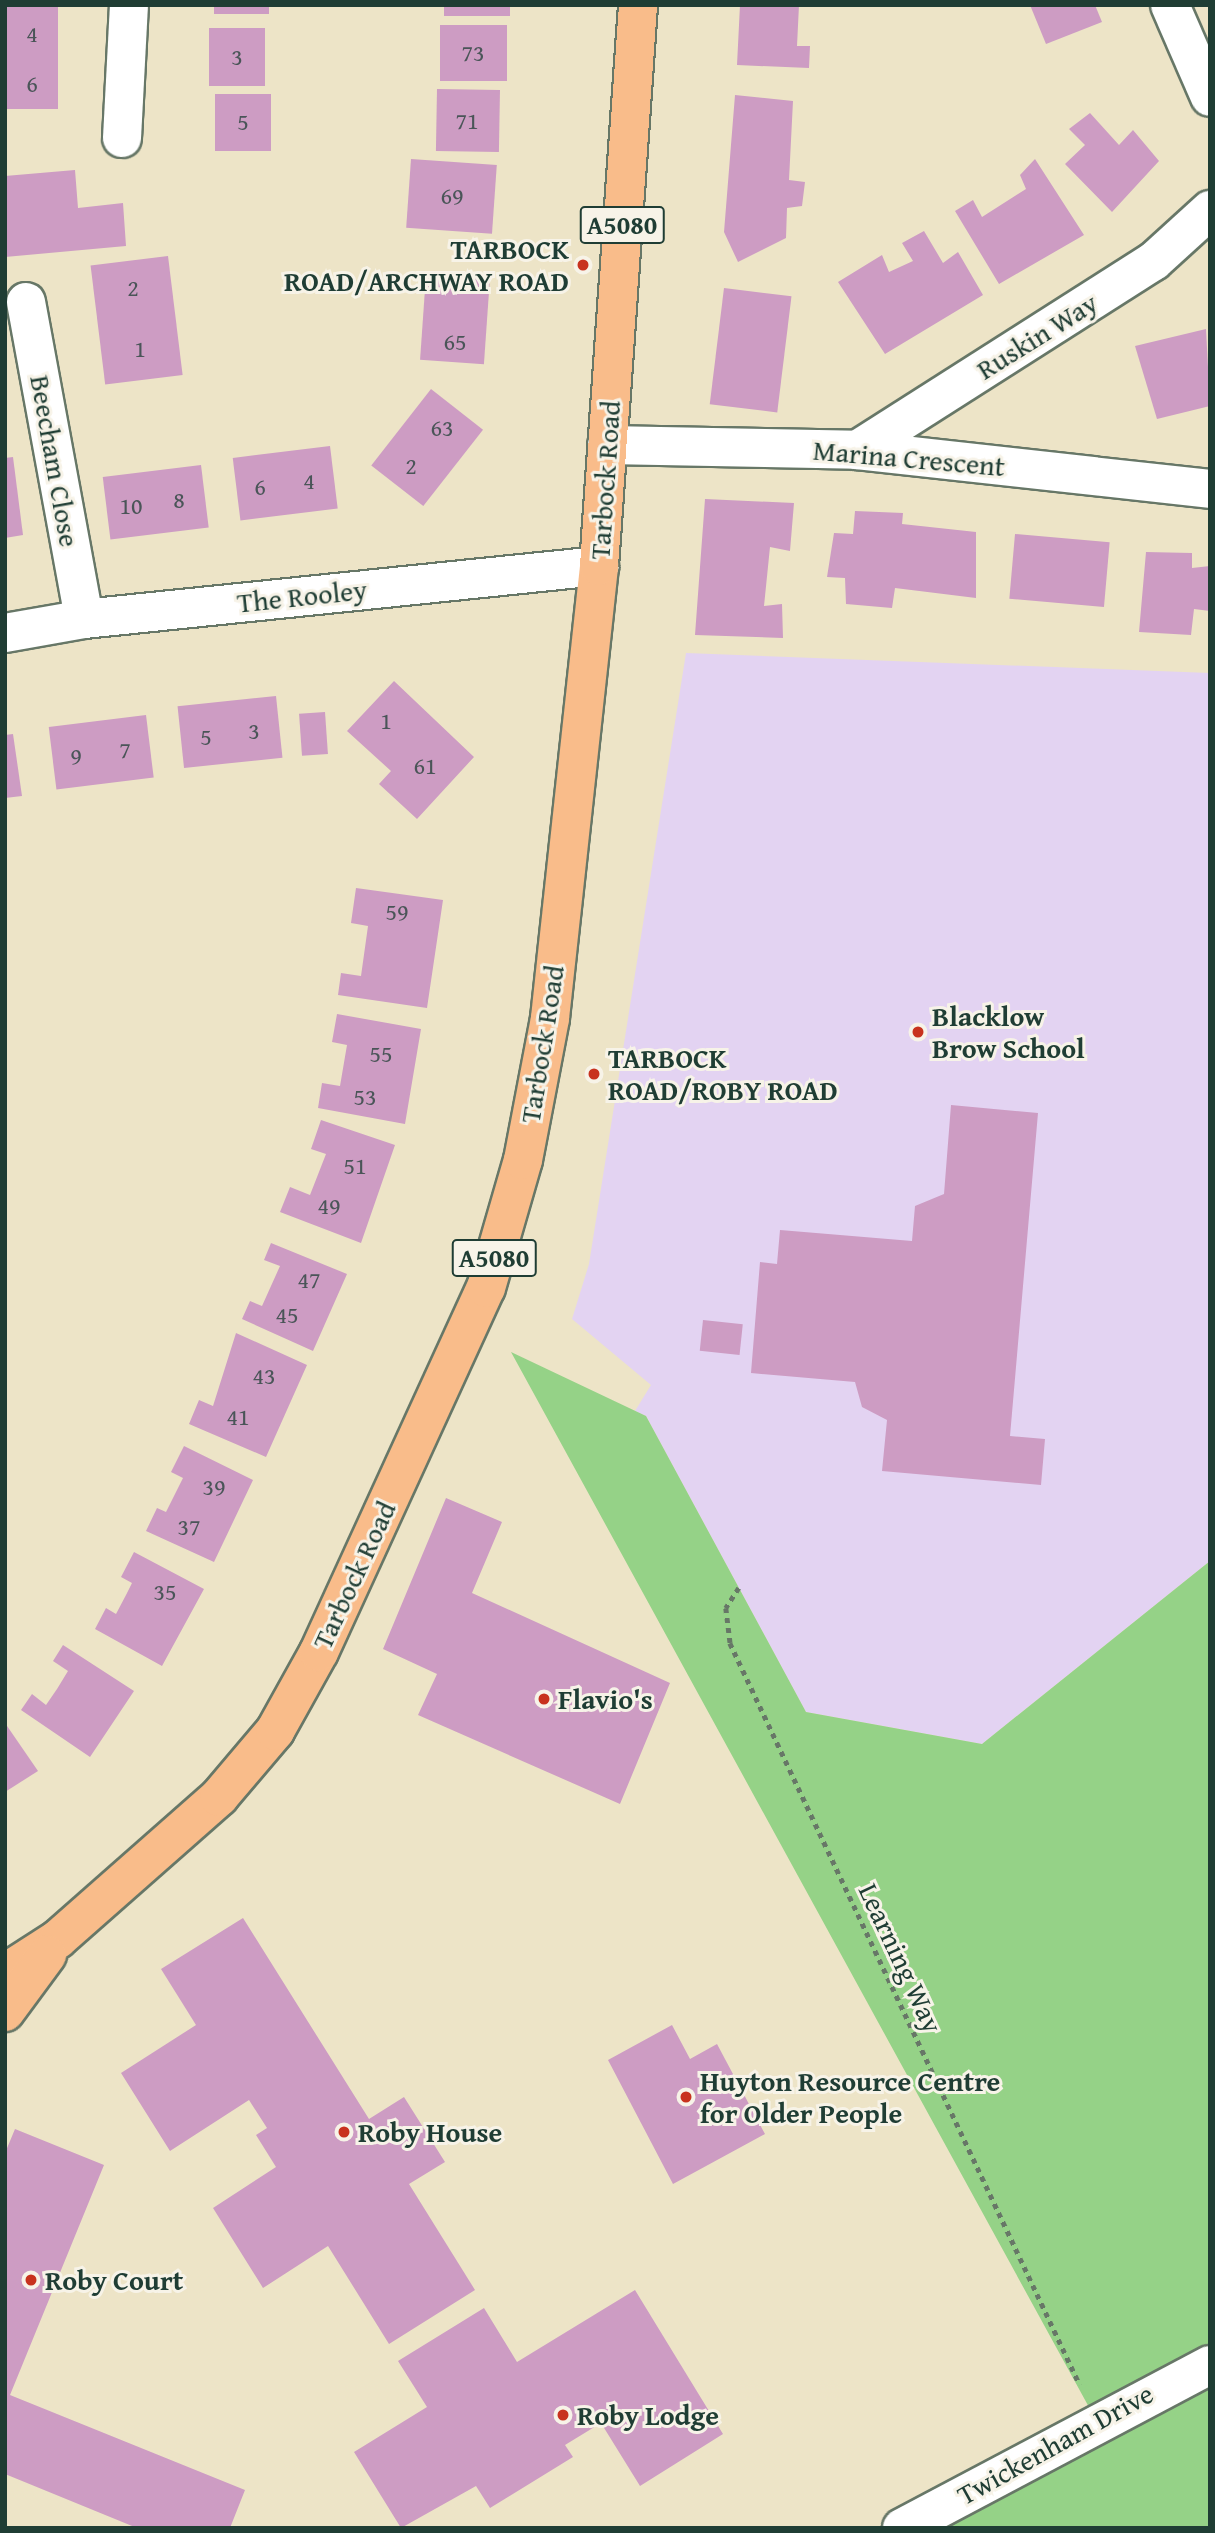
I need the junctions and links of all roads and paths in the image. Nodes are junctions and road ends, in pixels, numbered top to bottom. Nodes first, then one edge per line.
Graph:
1 (129, 5) edge
2 (638, 5) edge
3 (1170, 5) edge
4 (1210, 97) edge
5 (122, 138) dead end
6 (1210, 210) edge
7 (26, 302) dead end
8 (607, 445) junction
9 (856, 450) junction
10 (1210, 489) edge
11 (599, 566) junction
12 (84, 619) junction
13 (5, 634) edge
14 (739, 1588) dead end
15 (58, 1939) junction
16 (5, 1973) edge
17 (5, 2012) edge
18 (1210, 2365) edge
19 (1097, 2420) junction
20 (902, 2528) edge

1 - 5 street
2 - 8 main road, Tarbock Road / A5080
3 - 4 street
6 - 9 street, Ruskin Way
7 - 12 street, Beecham Close
8 - 9 street, Marina Crescent
8 - 11 main road, Tarbock Road / A5080
9 - 10 street, Marina Crescent
11 - 12 street, The Rooley
11 - 15 main road, Tarbock Road / A5080
12 - 13 street, The Rooley
14 - 19 path, Learning Way
15 - 16 main road, Tarbock Road / A5080
15 - 17 main road, Tarbock Road / A5080
18 - 19 street, Twickenham Drive
19 - 20 street, Twickenham Drive

